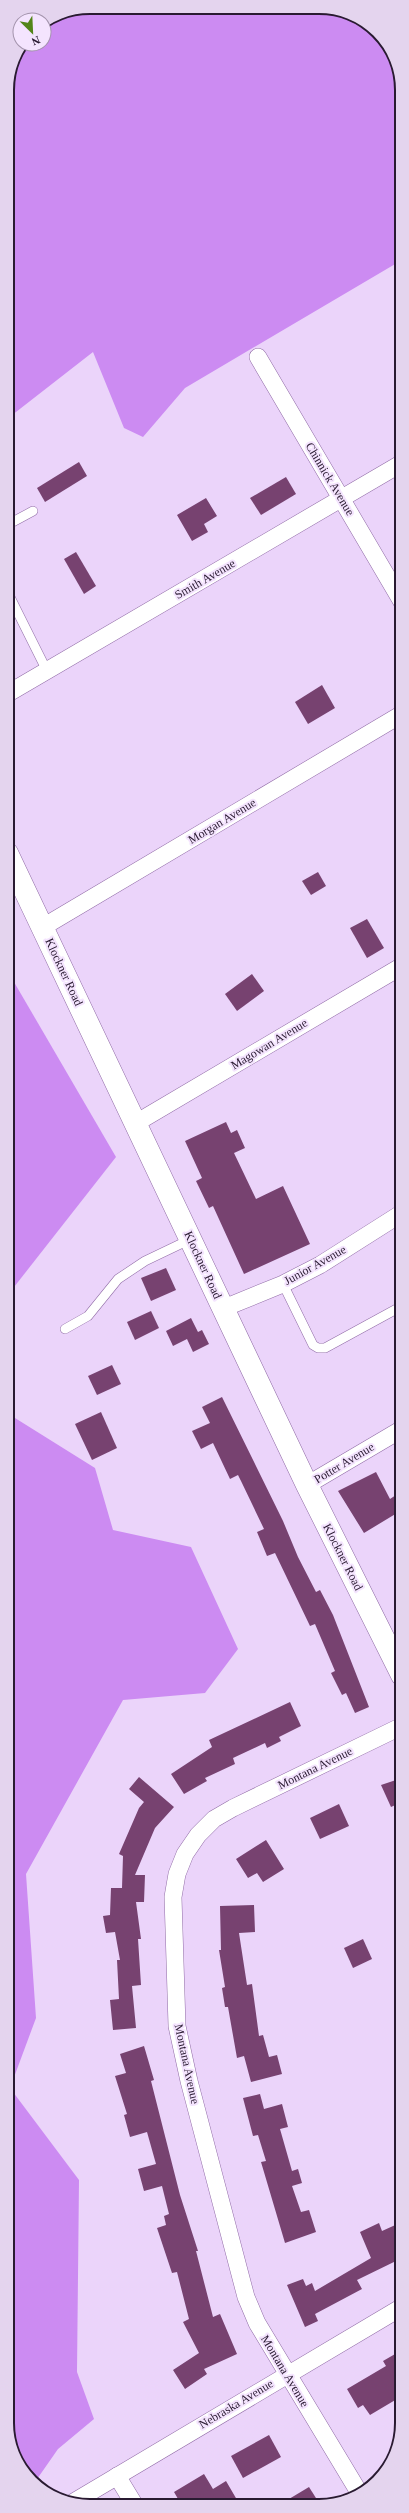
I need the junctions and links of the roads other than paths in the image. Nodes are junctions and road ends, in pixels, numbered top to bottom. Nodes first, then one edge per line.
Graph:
1 (258, 357) dead end
2 (395, 467) edge
3 (342, 499) junction
4 (33, 511) dead end
5 (14, 521) edge
6 (395, 590) edge
7 (14, 605) edge
8 (47, 671) junction
9 (14, 690) edge
10 (395, 718) edge
11 (14, 867) edge
12 (43, 927) junction
13 (395, 970) edge
14 (136, 1123) junction
15 (395, 1217) edge
16 (191, 1239) junction
17 (283, 1284) junction
18 (224, 1308) junction
19 (395, 1310) edge
20 (65, 1328) dead end
21 (395, 1433) edge
22 (307, 1485) junction
23 (395, 1649) edge
24 (395, 1729) edge
25 (395, 2311) edge
26 (286, 2374) junction
27 (117, 2476) junction
28 (357, 2489) edge
29 (80, 2498) edge
30 (131, 2499) edge

1 - 3 street, Chinnick Avenue
2 - 3 street, Smith Avenue
3 - 6 street, Chinnick Avenue
3 - 8 street, Smith Avenue
4 - 5 lane
7 - 8 lane
8 - 9 street, Smith Avenue
10 - 12 street, Morgan Avenue
11 - 12 main road, Klockner Road
12 - 14 main road, Klockner Road
13 - 14 street, Magowan Avenue
14 - 16 main road, Klockner Road
15 - 17 street, Junior Avenue
16 - 18 main road, Klockner Road
16 - 20 lane
17 - 18 street, Junior Avenue
17 - 19 lane
18 - 22 main road, Klockner Road
21 - 22 street, Potter Avenue
22 - 23 main road, Klockner Road
24 - 26 street, Montana Avenue
25 - 26 street, Nebraska Avenue
26 - 27 street, Nebraska Avenue
26 - 28 street, Montana Avenue
27 - 29 street, Nebraska Avenue
27 - 30 street

